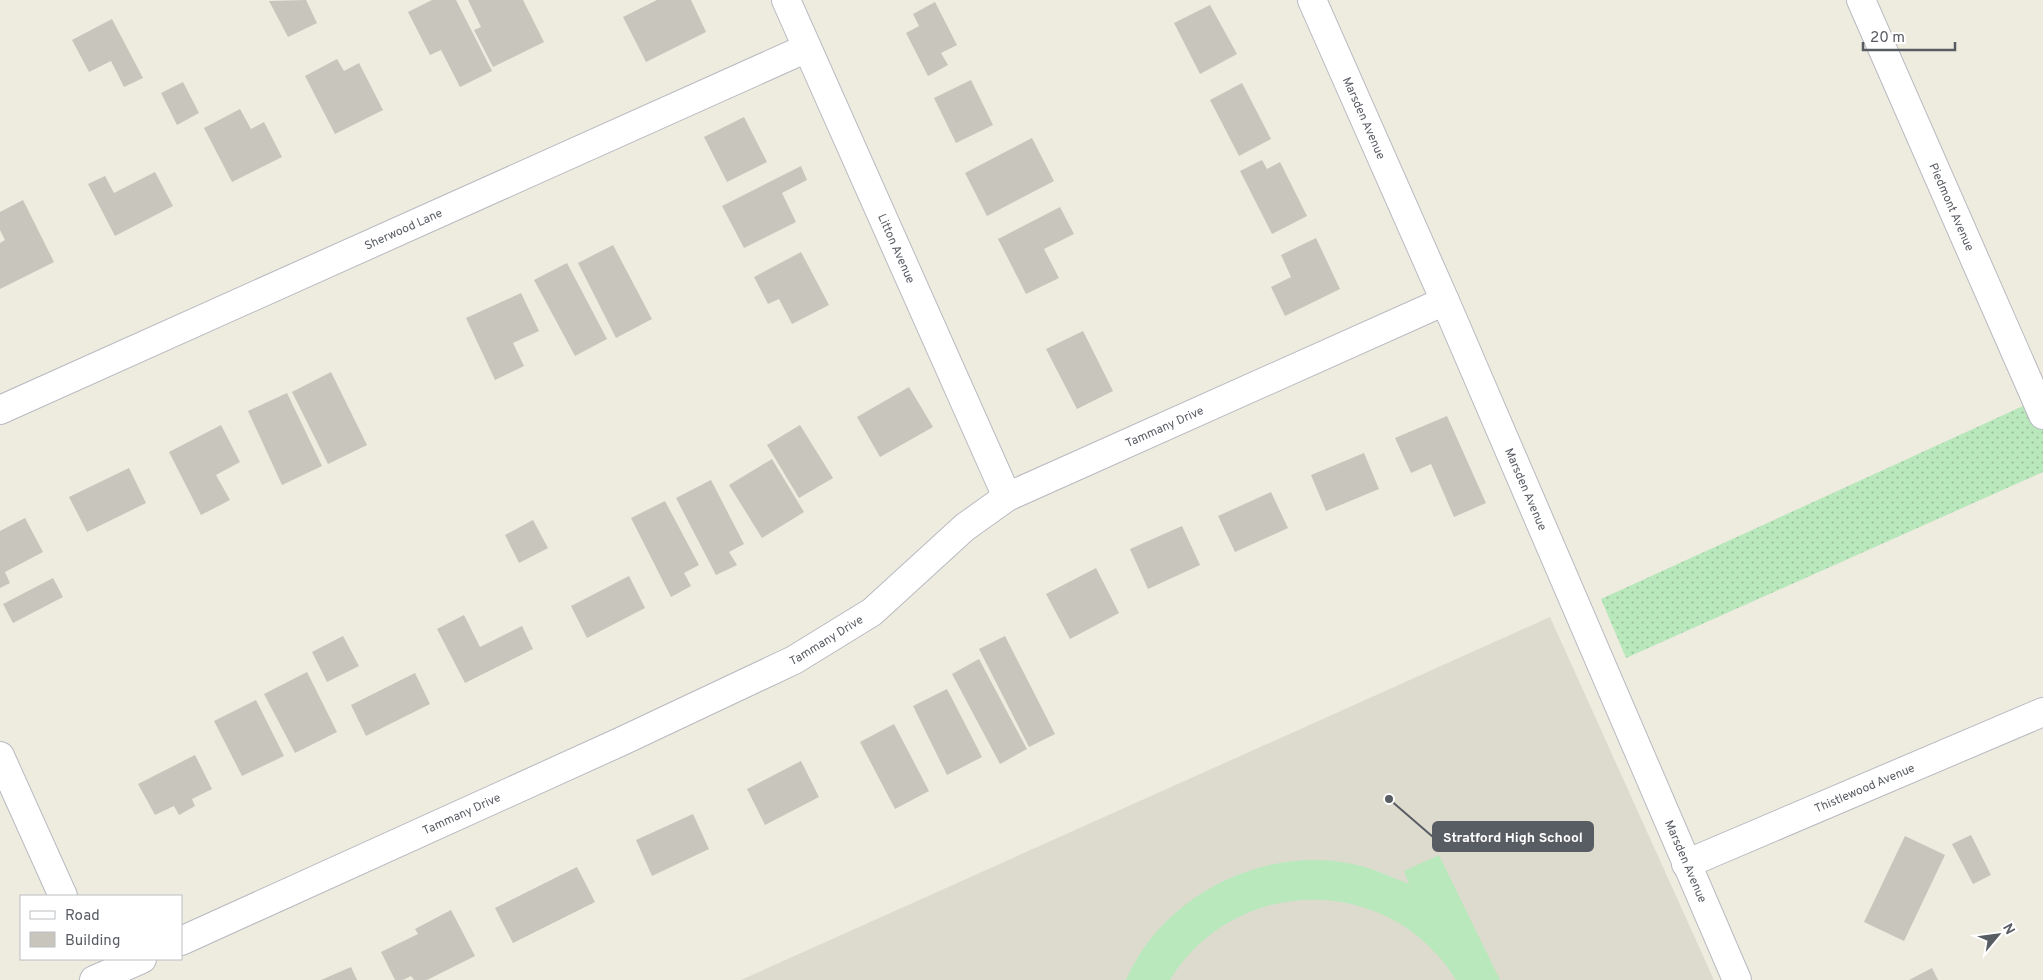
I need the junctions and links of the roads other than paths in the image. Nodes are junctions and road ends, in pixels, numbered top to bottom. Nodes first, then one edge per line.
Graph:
1 (786, 0) edge
2 (1312, 0) edge
3 (1861, 0) edge
4 (807, 48) junction
5 (1445, 301) junction
6 (0, 410) edge
7 (2043, 415) edge
8 (1007, 497) junction
9 (2043, 712) edge
10 (0, 756) edge
11 (1686, 864) junction
12 (63, 895) edge
13 (182, 941) edge
14 (138, 960) edge
15 (95, 972) edge
16 (1737, 980) edge

1 - 4 street, Litton Avenue
2 - 5 street, Marsden Avenue
3 - 7 street, Piedmont Avenue
4 - 6 street, Sherwood Lane
4 - 8 street, Litton Avenue
5 - 8 street, Tammany Drive
5 - 11 street, Marsden Avenue
8 - 13 street, Tammany Drive
9 - 11 street, Thistlewood Avenue
10 - 12 street
11 - 16 street, Marsden Avenue
14 - 15 street

